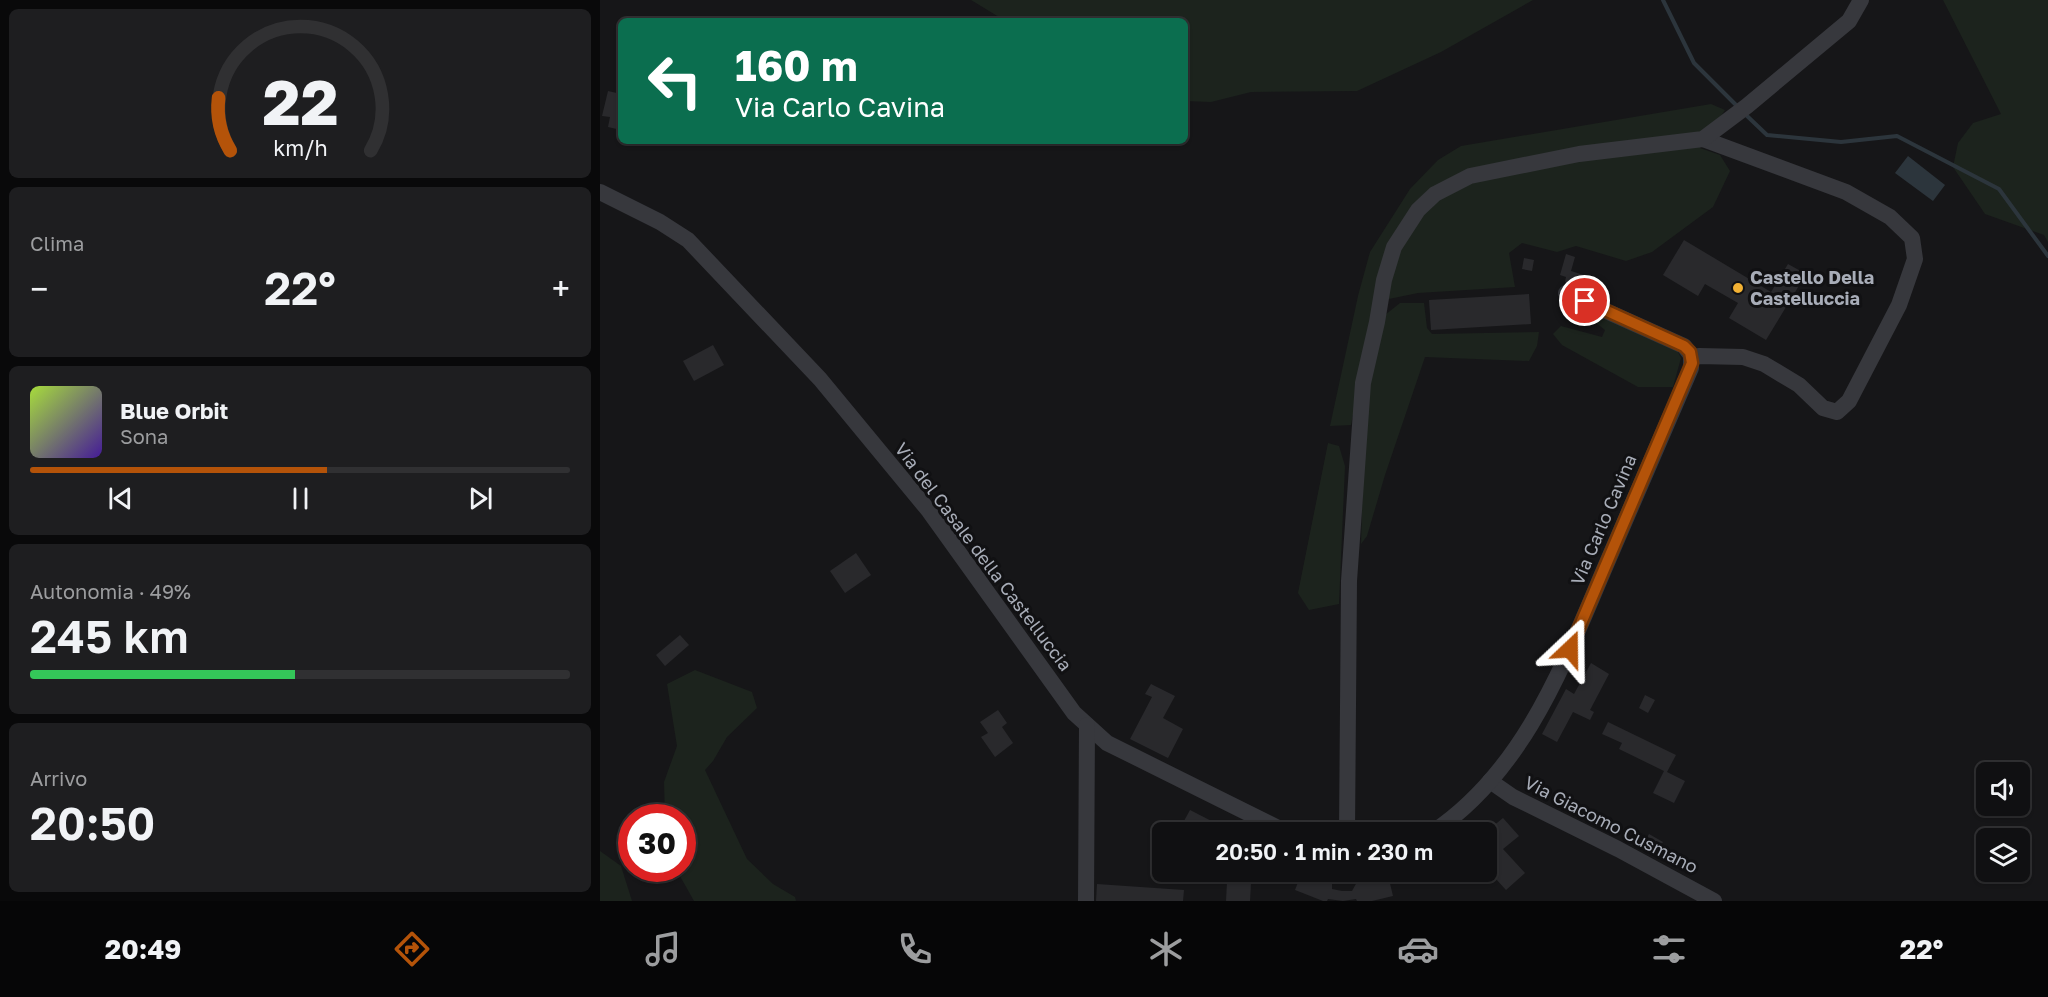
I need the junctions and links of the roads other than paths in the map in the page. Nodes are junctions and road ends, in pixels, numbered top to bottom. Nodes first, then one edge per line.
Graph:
1 (1861, 0) edge
2 (1703, 140) junction
3 (600, 192) edge
4 (1566, 293) dead end
5 (1692, 358) junction
6 (1087, 725) junction
7 (1490, 781) junction
8 (1266, 822) edge
9 (1347, 822) edge
10 (1446, 822) edge
11 (1086, 901) edge
12 (1714, 901) edge

1 - 2 street
2 - 5 street
2 - 9 street
3 - 6 street, Via del Casale della Castelluccia
4 - 5 street
5 - 7 street, Via Carlo Cavina
6 - 8 street, Via del Casale della Castelluccia
6 - 11 street
7 - 10 street, Via Carlo Cavina
7 - 12 street, Via Giacomo Cusmano

